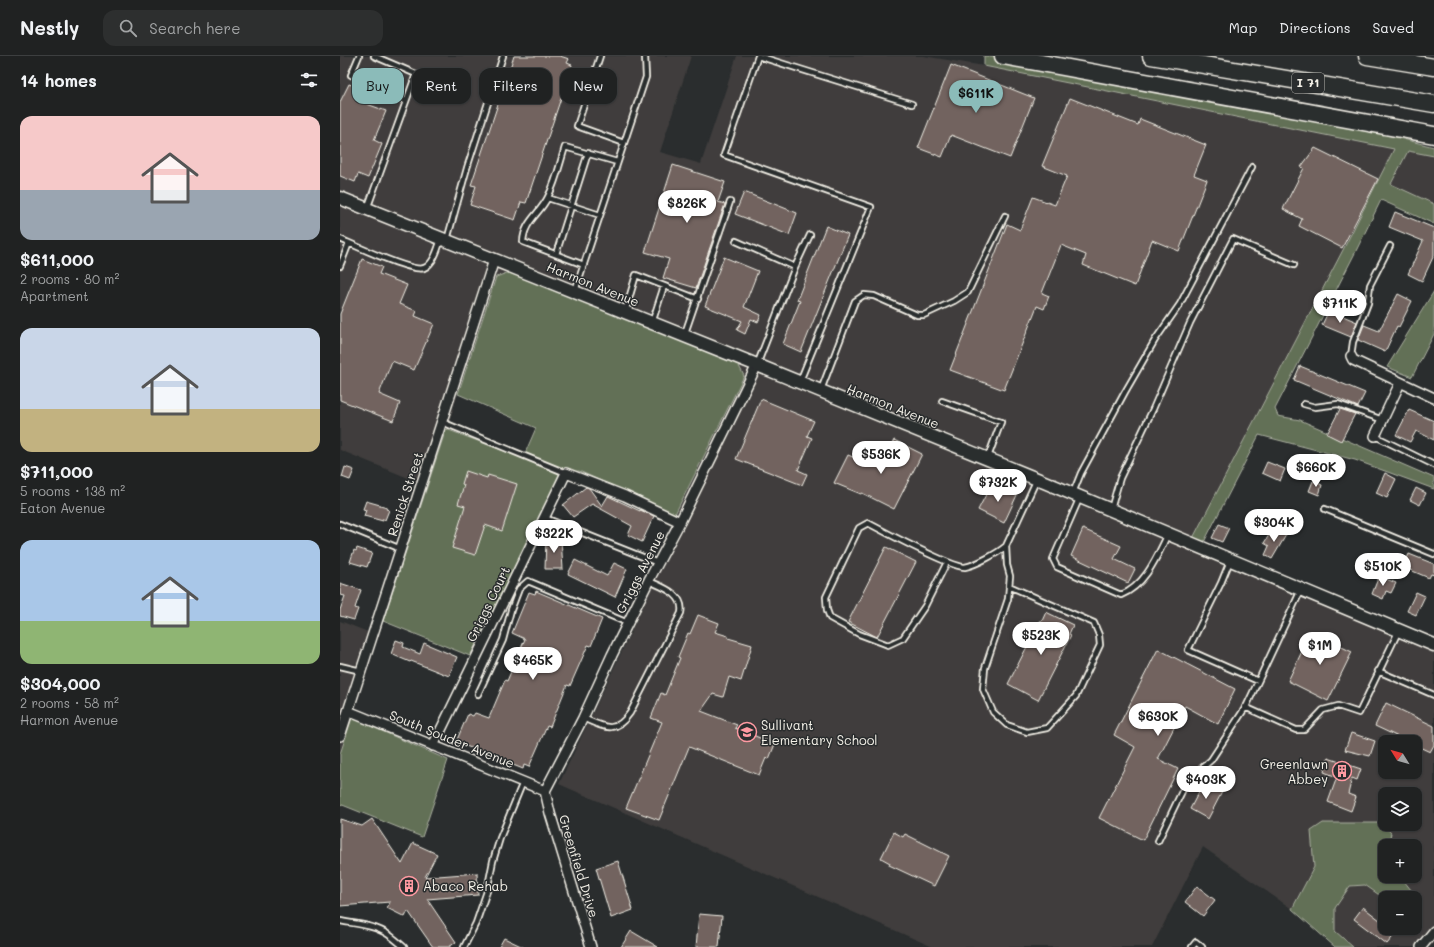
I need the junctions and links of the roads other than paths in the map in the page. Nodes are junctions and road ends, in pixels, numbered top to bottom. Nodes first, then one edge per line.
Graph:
1 (359, 56) edge
2 (374, 56) edge
3 (503, 56) edge
4 (600, 56) edge
5 (644, 56) edge
6 (1003, 56) edge
7 (1151, 56) edge
8 (1367, 56) edge
9 (1434, 67) edge
10 (405, 101) junction
11 (912, 104) dead end
12 (1434, 104) edge
13 (1401, 128) junction
14 (1434, 129) edge
15 (1434, 135) edge
16 (624, 143) junction
17 (588, 153) junction
18 (618, 162) junction
19 (1252, 167) dead end
20 (340, 198) edge
21 (548, 198) junction
22 (730, 202) dead end
23 (571, 205) junction
24 (367, 209) junction
25 (600, 215) junction
26 (1005, 216) dead end
27 (810, 235) dead end
28 (340, 239) edge
29 (444, 239) junction
30 (736, 240) dead end
31 (349, 243) junction
32 (1390, 246) dead end
33 (556, 254) junction
34 (494, 260) junction
35 (1294, 264) dead end
36 (584, 265) junction
37 (340, 266) edge
38 (795, 267) junction
39 (664, 286) junction
40 (575, 292) junction
41 (698, 299) junction
42 (625, 312) junction
43 (652, 323) junction
44 (684, 336) junction
45 (1351, 356) joint
46 (757, 365) junction
47 (800, 382) junction
48 (1400, 383) junction
49 (821, 391) junction
50 (1434, 398) edge
51 (942, 401) dead end
52 (1304, 404) dead end
53 (1383, 420) junction
54 (442, 422) junction
55 (1376, 436) joint
56 (988, 459) junction
57 (1434, 465) edge
58 (566, 472) junction
59 (1037, 479) junction
60 (1076, 496) junction
61 (1325, 509) dead end
62 (1110, 510) junction
63 (544, 518) junction
64 (680, 522) junction
65 (340, 524) edge
66 (1168, 534) junction
67 (1006, 546) junction
68 (401, 549) junction
69 (1434, 554) edge
70 (1231, 560) junction
71 (947, 562) junction
72 (658, 563) junction
73 (649, 581) junction
74 (1009, 586) junction
75 (1301, 590) junction
76 (628, 623) junction
77 (1399, 630) junction
78 (1434, 645) edge
79 (340, 666) edge
80 (361, 671) junction
81 (1378, 671) junction
82 (1258, 681) junction
83 (478, 694) dead end
84 (1434, 695) edge
85 (1245, 707) junction
86 (348, 711) junction
87 (583, 718) junction
88 (340, 736) edge
89 (433, 746) junction
90 (523, 782) junction
91 (545, 791) junction
92 (1158, 841) dead end
93 (340, 921) edge
94 (1434, 931) edge
95 (404, 947) edge
96 (464, 947) edge
97 (591, 947) edge
98 (1192, 947) edge
99 (1202, 947) edge
100 (1421, 947) edge

1 - 10 lane
2 - 10 lane
3 - 29 lane
4 - 16 lane
5 - 16 lane
6 - 13 highway
7 - 12 highway, I 71
8 - 9 highway
10 - 24 lane
11 - 47 lane
13 - 14 highway
13 - 15 highway
16 - 18 lane
17 - 18 lane
17 - 21 lane
17 - 23 lane
18 - 25 lane
19 - 60 lane
20 - 24 main road, Harmon Avenue
21 - 23 lane
21 - 33 lane
22 - 41 lane
23 - 25 lane
23 - 33 lane
24 - 29 main road, Harmon Avenue
25 - 36 lane
26 - 49 lane
27 - 38 lane
28 - 31 lane
29 - 31 lane
29 - 34 main road, Harmon Avenue
30 - 38 lane
31 - 37 lane
32 - 45 lane
33 - 36 lane
34 - 40 main road, Harmon Avenue
34 - 54 street, Renick Street
35 - 62 lane
36 - 40 lane
38 - 46 lane
39 - 41 lane
39 - 42 lane
39 - 43 lane
40 - 42 main road, Harmon Avenue
41 - 44 lane
42 - 43 main road, Harmon Avenue
43 - 44 main road, Harmon Avenue
44 - 46 main road, Harmon Avenue
45 - 48 street
46 - 47 main road, Harmon Avenue
46 - 64 street, Griggs Avenue
47 - 49 main road, Harmon Avenue
48 - 50 street
48 - 53 street
49 - 56 main road, Harmon Avenue
51 - 56 lane
52 - 53 lane
53 - 55 street
54 - 58 lane
54 - 68 street, Renick Street
55 - 57 lane
56 - 59 main road, Harmon Avenue
58 - 63 street, Griggs Court
58 - 64 street
59 - 60 main road, Harmon Avenue
59 - 67 lane
60 - 62 main road, Harmon Avenue
60 - 66 lane
61 - 69 lane
62 - 66 main road, Harmon Avenue
63 - 72 lane
63 - 89 street, Griggs Court
64 - 72 street, Griggs Avenue
65 - 68 lane
66 - 70 main road, Harmon Avenue
67 - 71 lane
67 - 74 lane
68 - 80 street, Renick Street
70 - 75 main road, Harmon Avenue
70 - 82 lane
71 - 71 lane
72 - 73 street, Griggs Avenue
73 - 76 street, Griggs Avenue
73 - 87 lane
74 - 74 lane
75 - 77 main road, Harmon Avenue
75 - 82 lane
76 - 83 lane
76 - 87 street, Griggs Avenue
77 - 78 main road, Harmon Avenue
77 - 81 lane
79 - 80 lane
80 - 86 street, Renick Street
81 - 84 lane
81 - 85 lane
82 - 85 lane
85 - 92 lane
86 - 88 street, Renick Street
86 - 89 street, South Souder Avenue
87 - 91 street, Griggs Avenue
89 - 90 street, South Souder Avenue
90 - 91 street, South Souder Avenue
90 - 96 lane
91 - 97 street, Greenfield Drive
93 - 95 lane
94 - 100 street
98 - 99 lane

